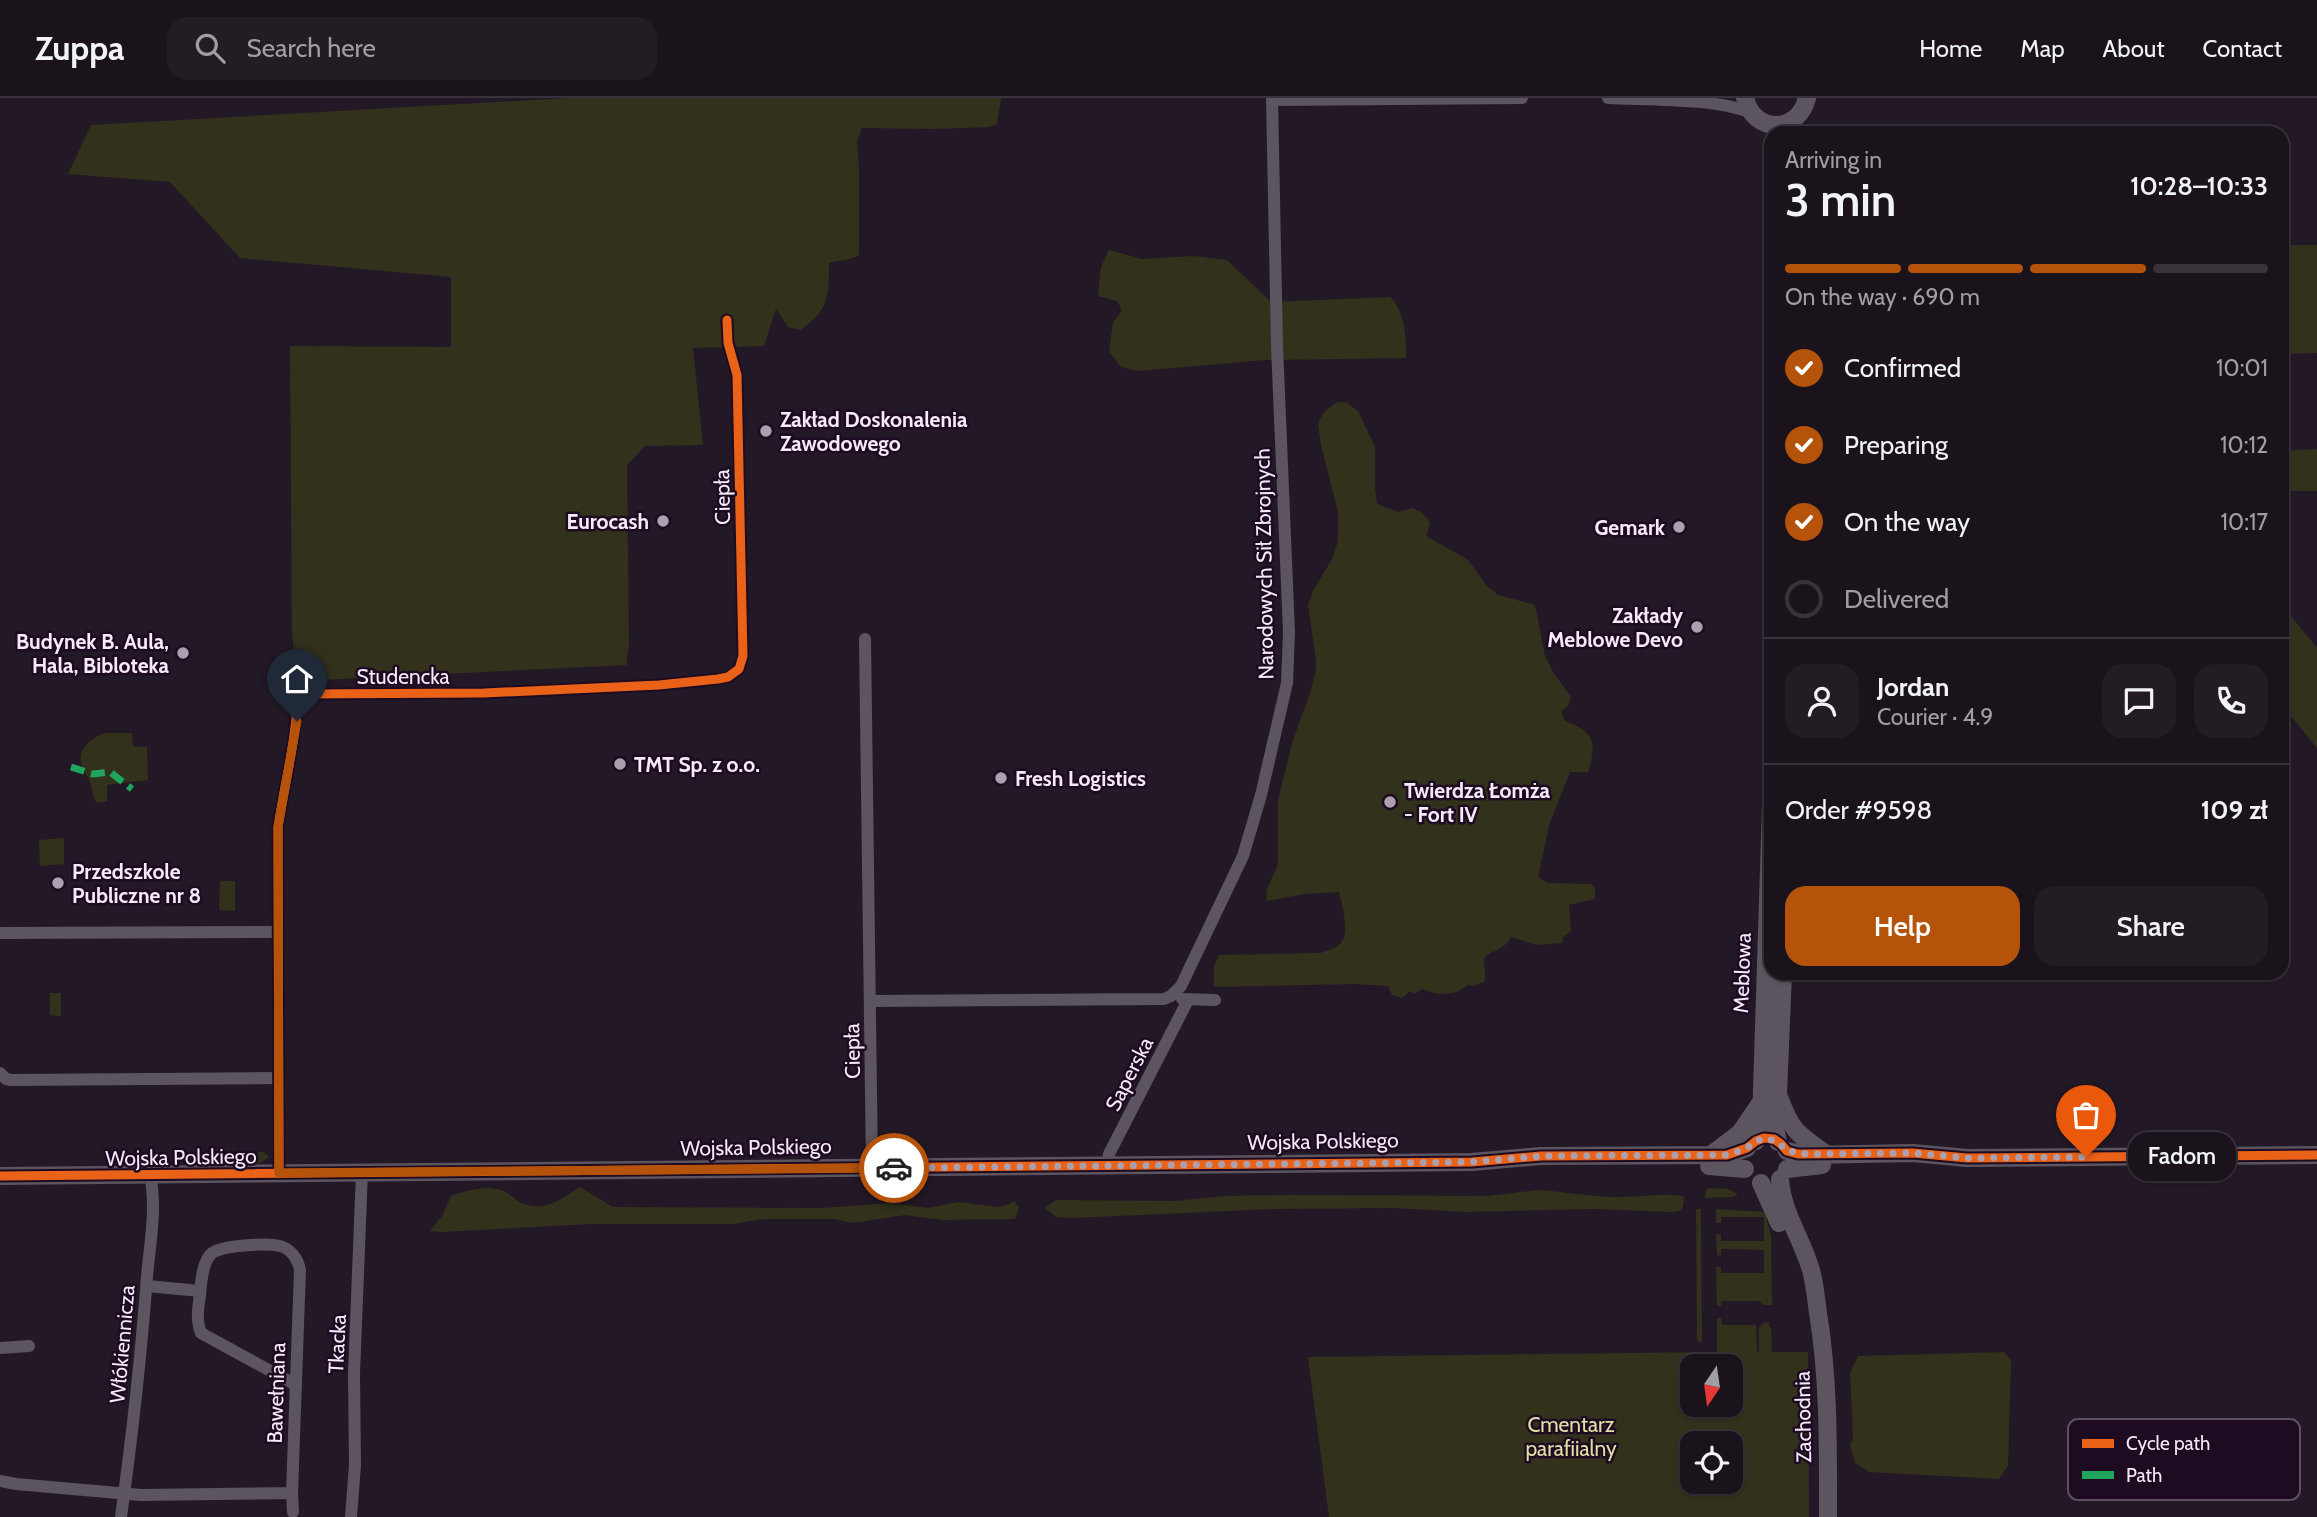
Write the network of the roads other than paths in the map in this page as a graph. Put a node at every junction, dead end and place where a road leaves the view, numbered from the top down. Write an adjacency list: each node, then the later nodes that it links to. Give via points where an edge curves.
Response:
1 (1521, 98): 3 (street)
2 (1608, 98): 5 (street, via 1716,105)
3 (1273, 99): 15 (street, Narodowych Sił Zbrojnych, via 1287,683 1243,856 1181,985)
4 (1810, 99): 7 (main road)
5 (1758, 117): 6 (main road)
6 (1784, 126)
7 (1794, 126)
8 (727, 320): 10 (street, Ciepła, via 727,343 737,375 743,656)
9 (865, 639): 18 (street, Ciepła)
10 (735, 673): 11 (street, Studencka, via 718,680 646,686 298,694 296,732 278,827)
11 (278, 932): 12 (street); 20 (street, Studencka)
12 (0, 933)
13 (1765, 980): 22 (main road, Meblowa)
14 (1783, 980): 21 (main road, Meblowa)
15 (1171, 996): 16 (street); 18 (street, via 1154,1000)
16 (1188, 1000): 17 (street); 30 (street, Saperska, via 1109,1154)
17 (1215, 1000)
18 (870, 1001): 31 (street, Ciepła)
19 (0, 1073): 20 (street, via 11,1080)
20 (279, 1078): 34 (street, Studencka)
21 (1778, 1094): 24 (main road, via 1793,1129); 28 (main road, Meblowa, via 1774,1123)
22 (1760, 1102): 23 (main road, Meblowa, via 1761,1122); 25 (main road, via 1740,1133)
23 (1751, 1145): 25 (main road, Wojska Polskiego, via 1733,1154); 28 (main road, via 1765,1138); 32 (main road, via 1744,1158)
24 (1826, 1154): 27 (main road); 28 (main road)
25 (1710, 1155): 29 (main road, Wojska Polskiego, via 1541,1156)
26 (2317, 1155): 27 (main road)
27 (1967, 1158): 28 (main road, via 1919,1165 1807,1165)
28 (1783, 1160): 37 (main road, via 1773,1182); 40 (main road, Zachodnia, via 1782,1198 1811,1271)
29 (1472, 1162): 30 (main road, Wojska Polskiego); 32 (main road, Wojska Polskiego)
30 (1108, 1166): 31 (main road, Wojska Polskiego)
31 (872, 1168): 33 (main road, Wojska Polskiego)
32 (1745, 1169): 37 (main road)
33 (362, 1172): 34 (main road, Wojska Polskiego); 49 (street, Tkacka)
34 (279, 1173): 35 (main road, Wojska Polskiego)
35 (150, 1175): 36 (main road, Wojska Polskiego); 38 (street, Włókiennicza, via 154,1193)
36 (0, 1176)
37 (1761, 1183): 40 (main road, Zachodnia)
38 (147, 1286): 39 (street); 46 (street, Włókiennicza)
39 (200, 1291): 43 (street, via 198,1323 204,1335); 43 (street, Bawełniana, via 208,1258 221,1248 278,1246 295,1256 300,1269)
40 (1819, 1316): 50 (main road, Zachodnia, via 1826,1366)
41 (29, 1346): 42 (street)
42 (0, 1348)
43 (296, 1385): 45 (street, Bawełniana)
44 (0, 1481): 46 (street)
45 (292, 1493): 46 (street); 47 (street, Bawełniana)
46 (124, 1494): 48 (street, Włókiennicza)
47 (293, 1512)
48 (121, 1517)
49 (351, 1517)
50 (1828, 1517)

